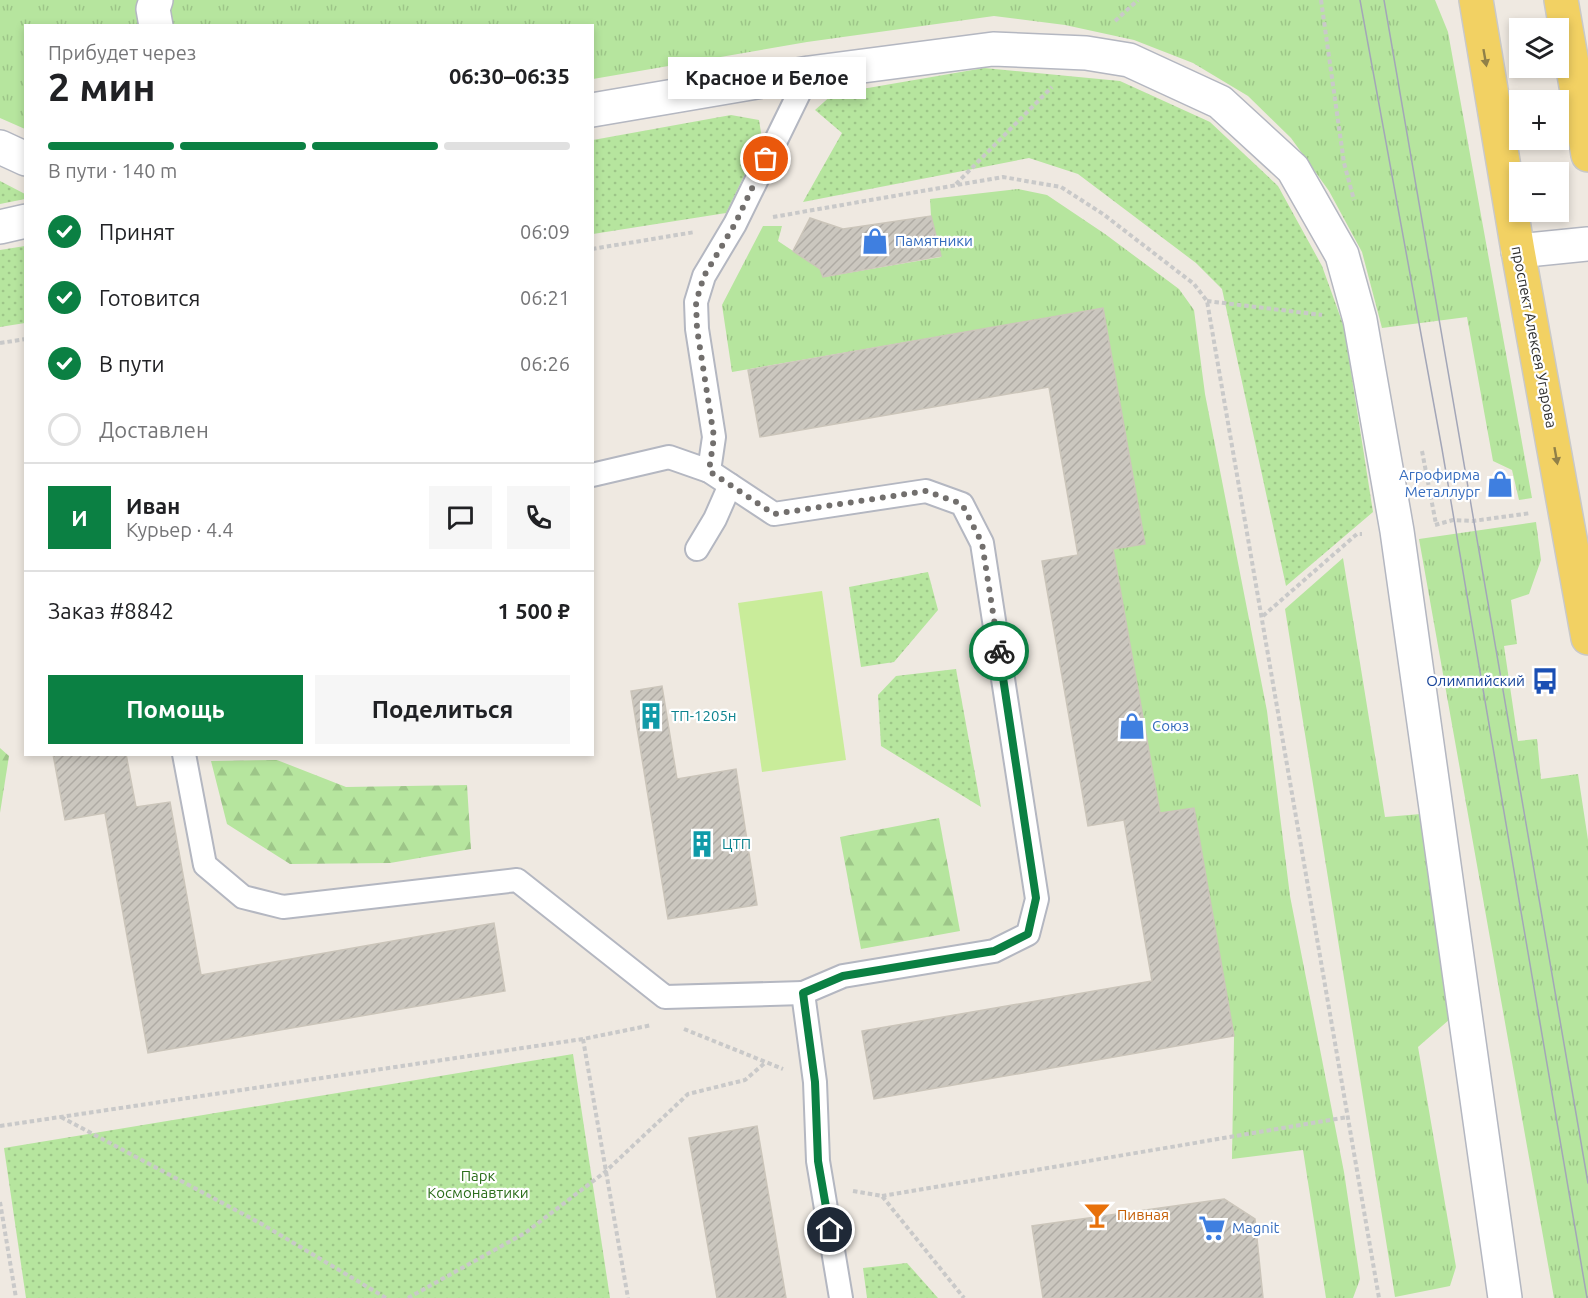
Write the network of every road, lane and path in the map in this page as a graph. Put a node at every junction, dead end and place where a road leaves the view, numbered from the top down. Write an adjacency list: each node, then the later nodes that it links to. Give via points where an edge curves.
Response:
1 (156, 0): 6 (street)
2 (1138, 0): 7 (path)
3 (1321, 0): 14 (path, via 1344,163)
4 (1476, 0): 20 (main road, проспект Алексея Угарова, one-way to 20)
5 (1561, 0): 11 (main road)
6 (156, 24)
7 (1086, 53): 8 (street, via 993,49); 13 (path); 41 (street, via 1129,60 1220,102 1293,169 1342,255 1360,320 1397,531)
8 (809, 73): 9 (street); 16 (lane)
9 (594, 110)
10 (0, 147): 12 (street)
11 (1588, 155)
12 (24, 158)
13 (956, 185): 16 (path); 34 (path, via 1003,177 1061,188 1103,214 1194,284 1207,301)
14 (1356, 208)
15 (24, 221): 17 (street)
16 (735, 224): 19 (path); 23 (lane, via 704,276 696,302 714,437)
17 (0, 226)
18 (1588, 244): 20 (street)
19 (594, 249)
20 (1518, 251): 27 (main road, проспект Алексея Угарова, one-way to 27)
21 (24, 339): 22 (path)
22 (0, 343)
23 (709, 471): 24 (lane, via 669,457); 25 (lane)
24 (594, 475)
25 (730, 485): 26 (lane); 29 (lane, via 774,514 926,491 962,504 982,543 1035,887 1028,934 994,951 843,976)
26 (697, 549)
27 (1588, 638)
28 (184, 756): 29 (lane, via 205,865 243,897 283,907 517,880 665,997)
29 (803, 993): 46 (lane, via 815,1082 818,1161)
30 (657, 1024): 31 (path)
31 (583, 1039): 33 (path); 36 (path)
32 (766, 1062): 36 (path, via 745,1080 688,1094)
33 (60, 1117): 35 (path); 43 (path, via 260,1223)
34 (1348, 1118): 37 (path); 47 (path)
35 (0, 1126)
36 (605, 1172): 44 (path, via 525,1233); 45 (path)
37 (882, 1196)
38 (0, 1202): 40 (path)
39 (0, 1238): 40 (path)
40 (7, 1243): 42 (path)
41 (1498, 1297)
42 (16, 1298)
43 (386, 1298)
44 (408, 1298)
45 (628, 1298)
46 (841, 1298)
47 (1379, 1298)

